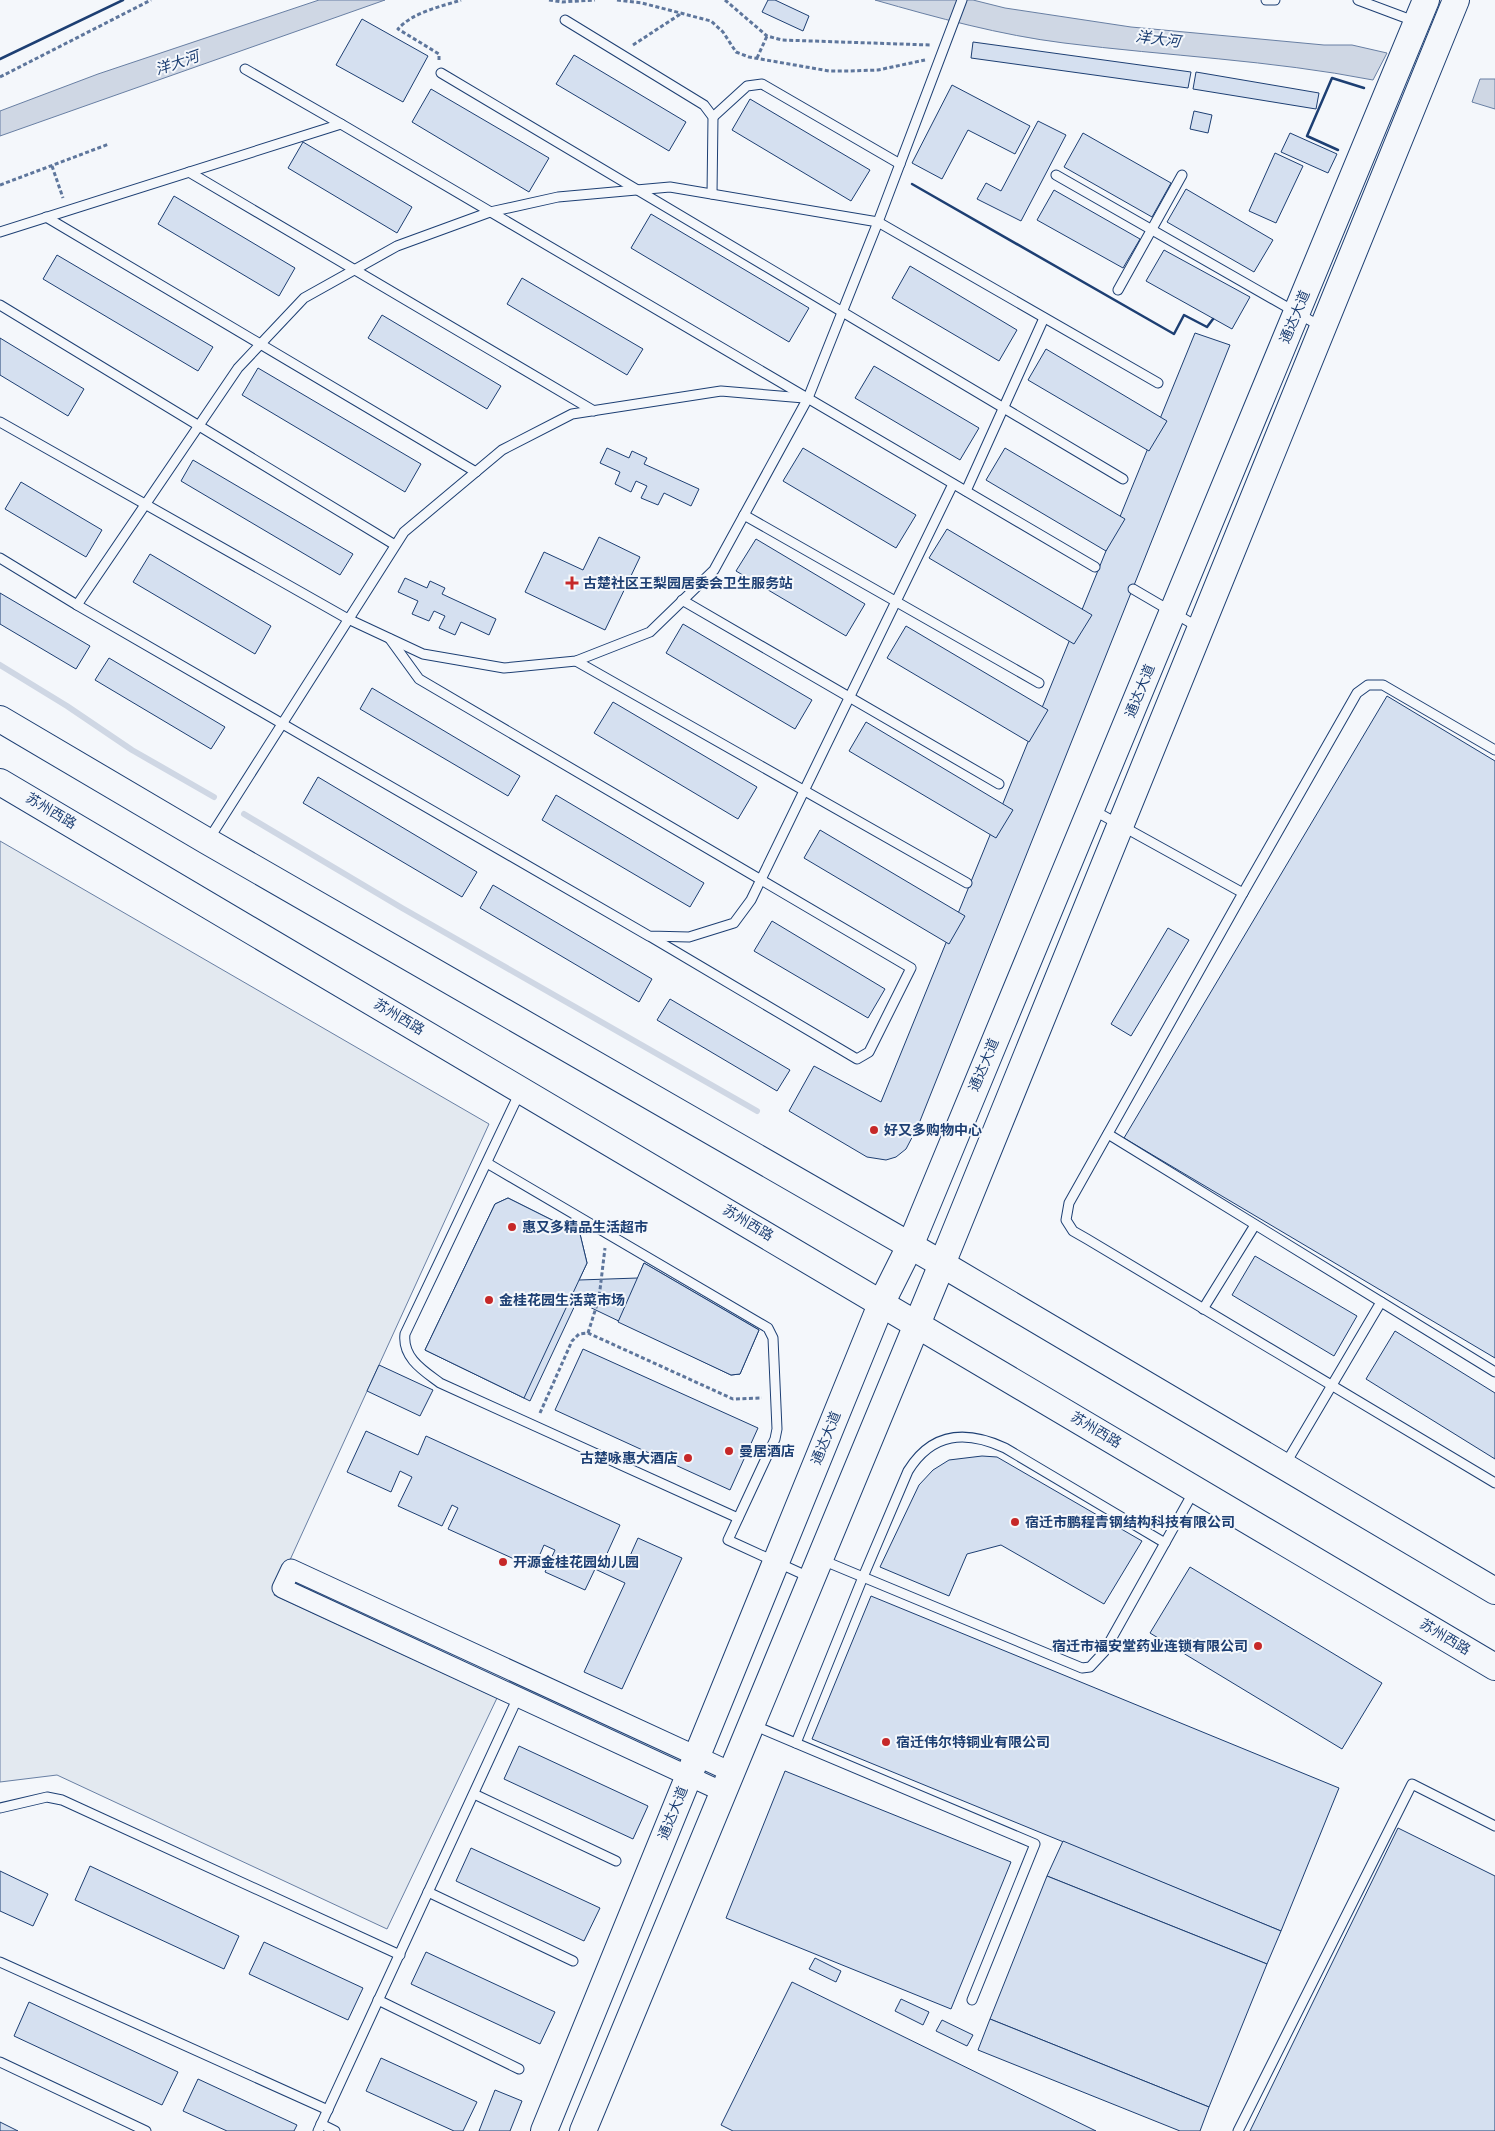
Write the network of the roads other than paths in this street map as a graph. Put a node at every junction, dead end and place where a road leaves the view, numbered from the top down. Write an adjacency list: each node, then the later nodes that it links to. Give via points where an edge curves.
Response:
1 (962, 0): 12 (lane)
2 (1266, 0): 3 (lane)
3 (1275, 0)
4 (1358, 0): 7 (lane)
5 (1456, 0): 7 (main road, 通达大道)
6 (565, 20): 10 (lane, via 704,105)
7 (1429, 21): 27 (main road, 通达大道); 29 (main road, 通达大道)
8 (245, 69): 11 (lane)
9 (441, 72): 16 (lane)
10 (713, 117): 12 (lane, via 747,86 762,84); 17 (lane)
11 (341, 124): 13 (lane); 18 (lane)
12 (900, 164): 20 (lane)
13 (189, 172): 19 (lane); 23 (lane)
14 (1056, 175): 21 (lane)
15 (1182, 175): 21 (lane)
16 (638, 190): 17 (lane, via 670,186); 18 (lane, via 558,197); 26 (lane)
17 (712, 194): 20 (lane)
18 (490, 212): 23 (lane, via 397,246); 32 (lane)
19 (46, 217): 22 (lane); 30 (lane)
20 (878, 222): 26 (lane); 28 (lane)
21 (1150, 229): 24 (lane); 27 (lane)
22 (0, 232)
23 (354, 269): 30 (lane, via 304,298); 34 (lane)
24 (1118, 290)
25 (0, 305): 36 (lane)
26 (842, 312): 32 (lane); 33 (lane)
27 (1296, 313): 29 (lane); 50 (main road, 通达大道)
28 (1044, 318): 31 (lane); 33 (lane)
29 (1323, 327): 52 (main road, 通达大道)
30 (261, 344): 36 (lane, via 238,368); 37 (lane)
31 (1158, 383)
32 (808, 398): 34 (lane, via 721,391); 39 (lane); 42 (lane)
33 (1004, 408): 38 (lane); 40 (lane)
34 (594, 411): 37 (lane, via 572,414 502,450)
35 (0, 422): 41 (lane)
36 (199, 426): 41 (lane); 43 (lane)
37 (476, 472): 43 (lane, via 404,532)
38 (1123, 479)
39 (953, 484): 40 (lane); 48 (lane)
40 (966, 491): 45 (lane)
41 (147, 505): 49 (lane); 51 (lane)
42 (744, 515): 47 (lane, via 714,570); 48 (lane)
43 (395, 546): 51 (lane)
44 (0, 558): 49 (lane)
45 (1095, 567)
46 (1134, 589): 50 (lane)
47 (682, 600): 54 (lane, via 650,632); 56 (lane)
48 (896, 602): 55 (lane); 56 (lane)
49 (77, 605): 58 (lane)
50 (1172, 612): 52 (lane); 63 (main road, 通达大道)
51 (348, 619): 53 (lane); 58 (lane)
52 (1200, 628): 64 (main road, 通达大道)
53 (390, 639): 54 (lane, via 423,654 504,668); 66 (lane, via 419,680)
54 (576, 661): 62 (lane)
55 (1039, 684)
56 (850, 697): 61 (lane); 62 (lane)
57 (0, 719): 65 (main road)
58 (281, 723): 65 (lane); 69 (lane)
59 (1495, 750): 68 (lane, via 1383,685 1368,686 1357,693)
60 (0, 782): 70 (main road, 苏州西路)
61 (999, 784)
62 (804, 791): 66 (lane); 67 (lane)
63 (1091, 809): 64 (lane); 74 (main road, 通达大道)
64 (1120, 825): 68 (lane); 75 (main road, 通达大道)
65 (207, 841): 74 (main road)
66 (761, 880): 69 (lane, via 734,924 689,937); 69 (lane, via 911,968 869,1052 857,1059)
67 (967, 883)
68 (1243, 893): 71 (lane)
69 (649, 936)
70 (521, 1089): 72 (lane); 76 (main road, 苏州西路)
71 (1108, 1134): 73 (lane); 78 (lane, via 1069,1203 1066,1220 1073,1231)
72 (486, 1163): 85 (lane, via 768,1328 773,1338 775,1439); 85 (lane, via 406,1334 404,1343 416,1364 440,1383)
73 (1255, 1225): 77 (lane); 78 (lane)
74 (910, 1246): 75 (main road); 76 (main road, 通达大道)
75 (942, 1264): 79 (main road, 通达大道); 82 (main road)
76 (882, 1302): 79 (main road, 苏州西路); 87 (main road, 通达大道)
77 (1381, 1302): 80 (lane); 81 (lane)
78 (1203, 1309): 81 (lane)
79 (916, 1323): 84 (main road, 苏州西路); 88 (main road, 通达大道)
80 (1495, 1372)
81 (1332, 1386): 82 (lane); 83 (lane)
82 (1284, 1466): 90 (main road)
83 (1495, 1483)
84 (1195, 1488): 86 (lane); 93 (main road, 苏州西路)
85 (738, 1518): 87 (lane, via 728,1540)
86 (1165, 1543): 89 (lane, via 1104,1652 1090,1667 1082,1668); 89 (lane, via 1005,1448 989,1441 960,1436 944,1439 917,1456)
87 (776, 1562): 88 (lane); 98 (main road, 通达大道)
88 (815, 1568): 89 (lane); 96 (main road, 通达大道)
89 (863, 1577): 97 (lane)
90 (1495, 1591)
91 (450, 1642): 92 (street); 92 (street, via 291,1568 282,1588); 94 (street)
92 (441, 1661): 95 (street)
93 (1495, 1667)
94 (512, 1671): 95 (street); 98 (street)
95 (511, 1694): 98 (street); 100 (lane)
96 (750, 1724): 97 (lane); 99 (main road, 通达大道)
97 (796, 1743): 109 (lane, via 1035,1844)
98 (692, 1766): 99 (street); 116 (main road, 通达大道)
99 (727, 1782): 117 (main road, 通达大道)
100 (474, 1794): 103 (lane); 104 (lane)
101 (0, 1808): 105 (lane, via 47,1797 62,1800)
102 (1495, 1826): 118 (lane, via 1412,1784)
103 (616, 1861)
104 (428, 1892): 105 (lane); 106 (lane)
105 (400, 1955): 108 (lane)
106 (573, 1961)
107 (0, 1962): 112 (lane)
108 (378, 2000): 111 (lane); 112 (lane)
109 (972, 2000)
110 (0, 2062): 114 (lane)
111 (519, 2068)
112 (328, 2110): 113 (lane)
113 (320, 2128): 115 (lane)
114 (146, 2131)
115 (335, 2131)
116 (544, 2131)
117 (583, 2131)
118 (1238, 2131)

